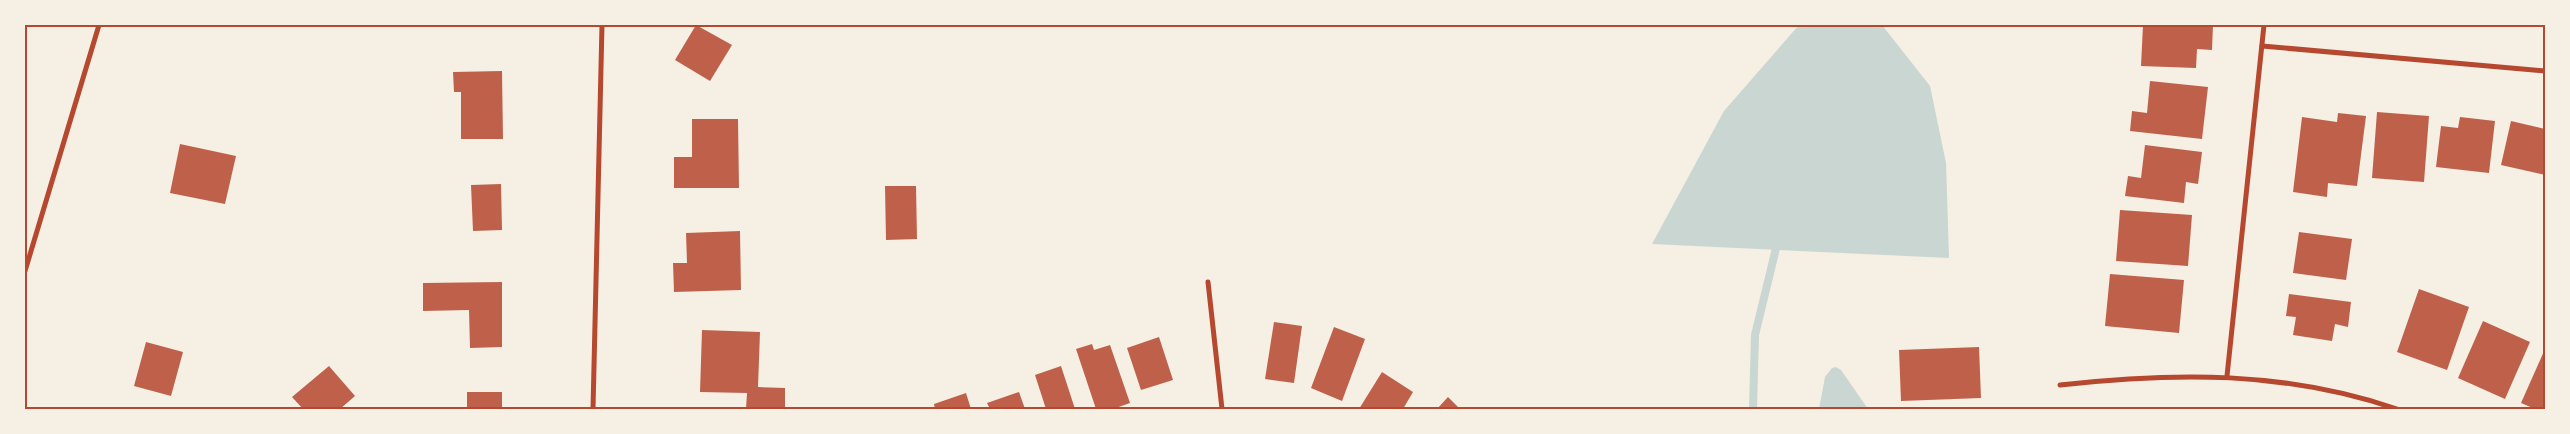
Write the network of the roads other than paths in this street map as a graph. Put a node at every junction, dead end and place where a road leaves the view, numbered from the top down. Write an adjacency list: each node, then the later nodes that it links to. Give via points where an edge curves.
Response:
1 (99, 25): 6 (street)
2 (602, 25): 10 (street)
3 (2264, 25): 4 (street)
4 (2262, 46): 5 (street); 8 (street)
5 (2545, 72)
6 (25, 271)
7 (1208, 282): 11 (street)
8 (2227, 376): 9 (street, via 2135,378); 12 (street, via 2331,390)
9 (2060, 385)
10 (594, 409)
11 (1222, 409)
12 (2397, 409)

